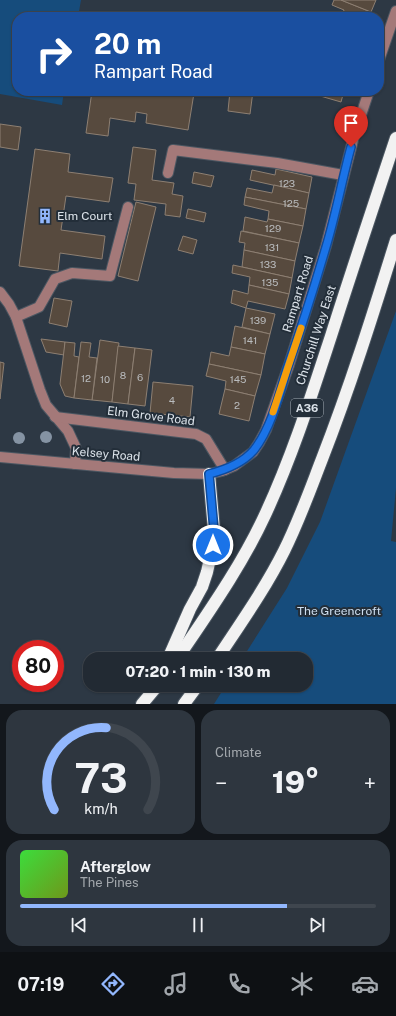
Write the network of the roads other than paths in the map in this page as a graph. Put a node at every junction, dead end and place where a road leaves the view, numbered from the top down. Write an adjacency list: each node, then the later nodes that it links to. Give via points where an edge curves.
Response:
1 (396, 10): 2 (street)
2 (384, 45)
3 (367, 96): 6 (street, Rampart Road)
4 (396, 138): 17 (highway, Churchill Way East / A36, via 290,458 252,540)
5 (168, 173): 6 (street, via 172,150 277,163)
6 (343, 176): 14 (street, Rampart Road, via 326,246 266,430 253,452)
7 (128, 207): 10 (street, via 110,276 72,273 55,280 39,307)
8 (396, 240): 18 (highway, A36, via 362,349 299,518 267,581)
9 (0, 292): 10 (street)
10 (16, 317): 11 (street, via 40,390 46,405)
11 (56, 417): 13 (street, via 68,431 76,448); 14 (street, Elm Grove Road, via 196,434 206,439)
12 (0, 457): 13 (street, Kelsey Road)
13 (75, 464): 15 (street, Kelsey Road)
14 (225, 470): 15 (street, Rampart Road)
15 (209, 474): 16 (highway, via 214,530 208,572)
16 (171, 652)
17 (182, 652)
18 (221, 652)
19 (152, 692): 21 (highway)
20 (193, 692): 22 (highway)
21 (142, 704)
22 (184, 704)

